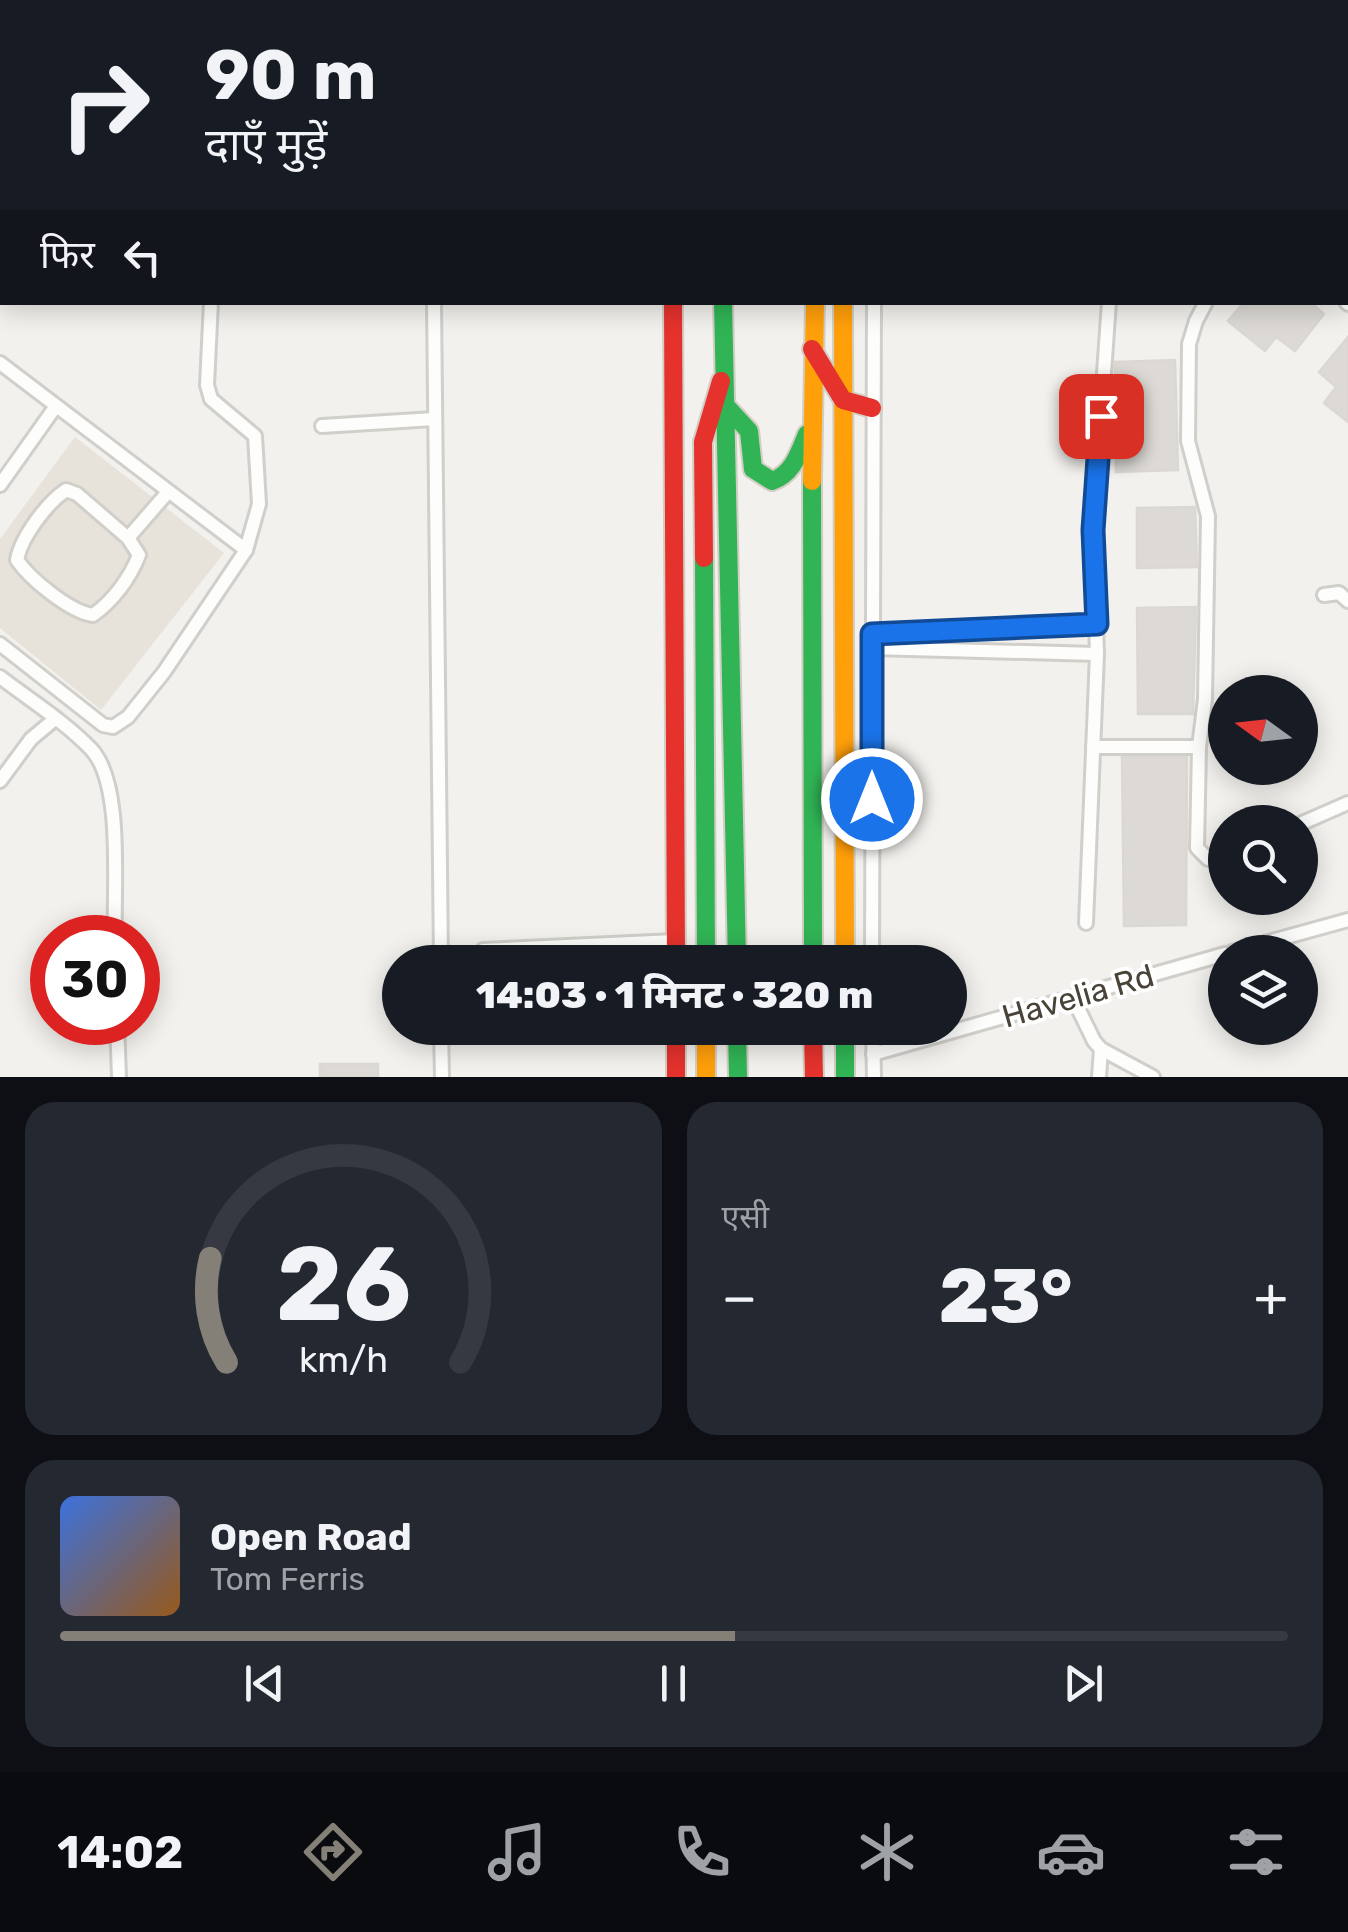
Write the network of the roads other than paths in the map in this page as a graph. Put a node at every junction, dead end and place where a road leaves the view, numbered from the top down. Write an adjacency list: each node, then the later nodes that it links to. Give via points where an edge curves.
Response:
1 (210, 305): 23 (street, via 212,399 254,436 259,504)
2 (434, 305): 17 (street)
3 (673, 305): 42 (street)
4 (723, 305): 12 (street)
5 (816, 305): 10 (street)
6 (843, 305): 13 (street)
7 (874, 305): 16 (street)
8 (1109, 305): 26 (street, via 1093,530)
9 (1204, 305): 33 (street, via 1189,344 1188,441 1208,516)
10 (812, 349): 13 (street); 18 (street)
11 (0, 363): 15 (street)
12 (724, 371): 14 (street); 46 (street, via 703,442)
13 (843, 400): 16 (street); 49 (street)
14 (725, 404): 18 (street, via 750,431 753,468 772,480 793,466); 47 (street)
15 (56, 406): 20 (street); 21 (street)
16 (872, 408): 27 (street)
17 (434, 419): 19 (street); 43 (street)
18 (812, 420): 48 (street)
19 (322, 426)
20 (0, 485)
21 (168, 492): 22 (street); 23 (street)
22 (128, 538): 22 (street, via 66,490 19,548 17,560 81,614 93,615 133,569 138,556)
23 (246, 550): 28 (street, via 164,672 113,727)
24 (1324, 596): 25 (street, via 1339,593)
25 (1348, 601)
26 (1097, 624): 27 (street); 29 (street)
27 (872, 641): 29 (street); 50 (street)
28 (0, 644)
29 (1096, 654): 32 (street)
30 (0, 677): 31 (street)
31 (55, 719): 34 (street, via 31,738); 38 (street, via 103,765 112,797)
32 (1093, 747): 33 (street); 40 (street)
33 (1200, 747): 37 (street, via 1197,848)
34 (0, 781)
35 (1348, 803): 36 (street)
36 (1318, 816)
37 (1208, 858)
38 (115, 915)
39 (1348, 920): 41 (street, Havelia Rd)
40 (1086, 923)
41 (1293, 935)
42 (676, 941): 44 (street); 45 (street)
43 (441, 945)
44 (590, 945)
45 (676, 945)
46 (706, 945)
47 (736, 945)
48 (813, 945)
49 (845, 945)
50 (872, 945)
51 (1208, 959): 52 (street, Havelia Rd)
52 (1073, 998): 61 (street); 62 (street, Havelia Rd)
53 (118, 1045): 63 (street)
54 (441, 1045): 64 (street)
55 (676, 1045): 65 (street)
56 (706, 1045): 66 (street)
57 (737, 1045): 67 (street)
58 (813, 1045): 68 (street)
59 (845, 1045): 69 (street)
60 (873, 1045): 62 (street)
61 (1101, 1049): 71 (street); 72 (street)
62 (873, 1054): 70 (street)
63 (119, 1077)
64 (442, 1077)
65 (676, 1077)
66 (706, 1077)
67 (738, 1077)
68 (814, 1077)
69 (846, 1077)
70 (874, 1077)
71 (1099, 1077)
72 (1153, 1077)

